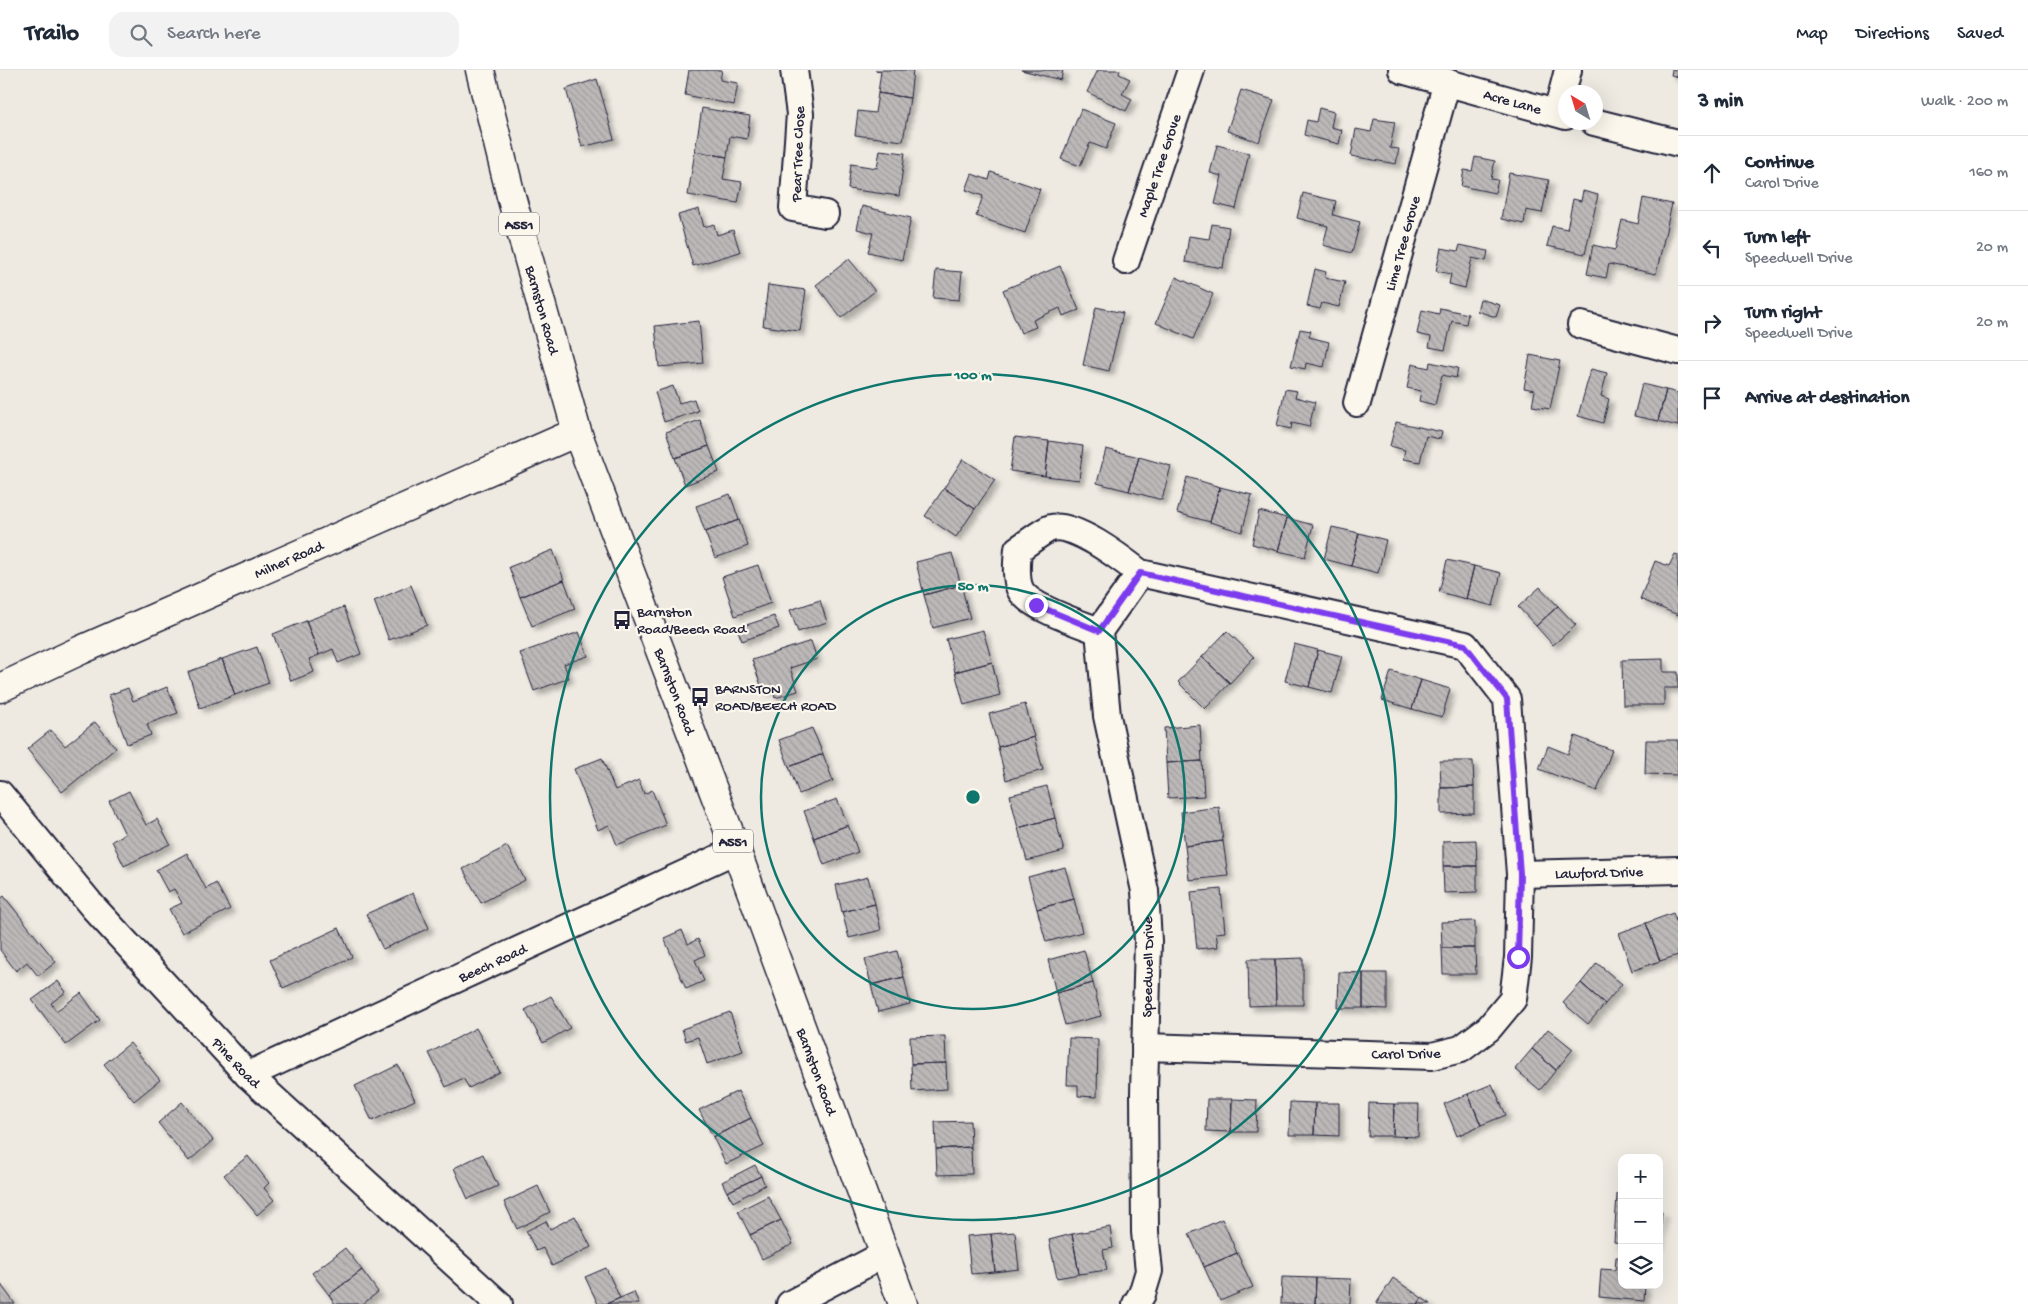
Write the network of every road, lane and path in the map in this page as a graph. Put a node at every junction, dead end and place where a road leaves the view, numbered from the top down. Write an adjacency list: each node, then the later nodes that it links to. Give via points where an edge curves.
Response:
1 (480, 70): 16 (main road, Barnston Road / A551)
2 (794, 70): 11 (street, Pear Tree Close, via 800,114 793,208)
3 (1191, 70): 12 (street, Maple Tree Grove)
4 (1402, 70): 6 (street, Acre Lane)
5 (1568, 70): 7 (street)
6 (1447, 82): 8 (street, Acre Lane); 15 (street, Lime Tree Grove)
7 (1566, 85)
8 (1558, 113)
9 (1603, 124): 10 (street)
10 (1678, 143)
11 (825, 214)
12 (1126, 261)
13 (1581, 325): 14 (street)
14 (1678, 351)
15 (1357, 403)
16 (578, 432): 19 (main road, Milner Road); 21 (main road, Barnston Road / A551)
17 (1140, 573): 18 (street); 18 (street, via 1075,531 1052,528 1018,549 1016,568 1020,591 1036,605); 23 (street, Carol Drive, via 1465,645 1507,699)
18 (1099, 631): 24 (street, Speedwell Drive, via 1107,716 1145,891 1148,941)
19 (0, 688)
20 (0, 794): 25 (street, Pine Road, via 93,907)
21 (736, 850): 25 (street, Beech Road); 26 (main road, Barnston Road / A551)
22 (1678, 870): 23 (street, Lawford Drive)
23 (1520, 874): 24 (street, Carol Drive, via 1518,957 1513,999 1489,1028 1461,1049 1432,1056)
24 (1145, 1047): 30 (street, Speedwell Drive, via 1145,1232 1149,1271)
25 (248, 1075): 27 (street, Pine Road)
26 (885, 1254): 28 (street); 29 (main road, Barnston Road / A551)
27 (499, 1304)
28 (790, 1304)
29 (904, 1304)
30 (1136, 1304)

